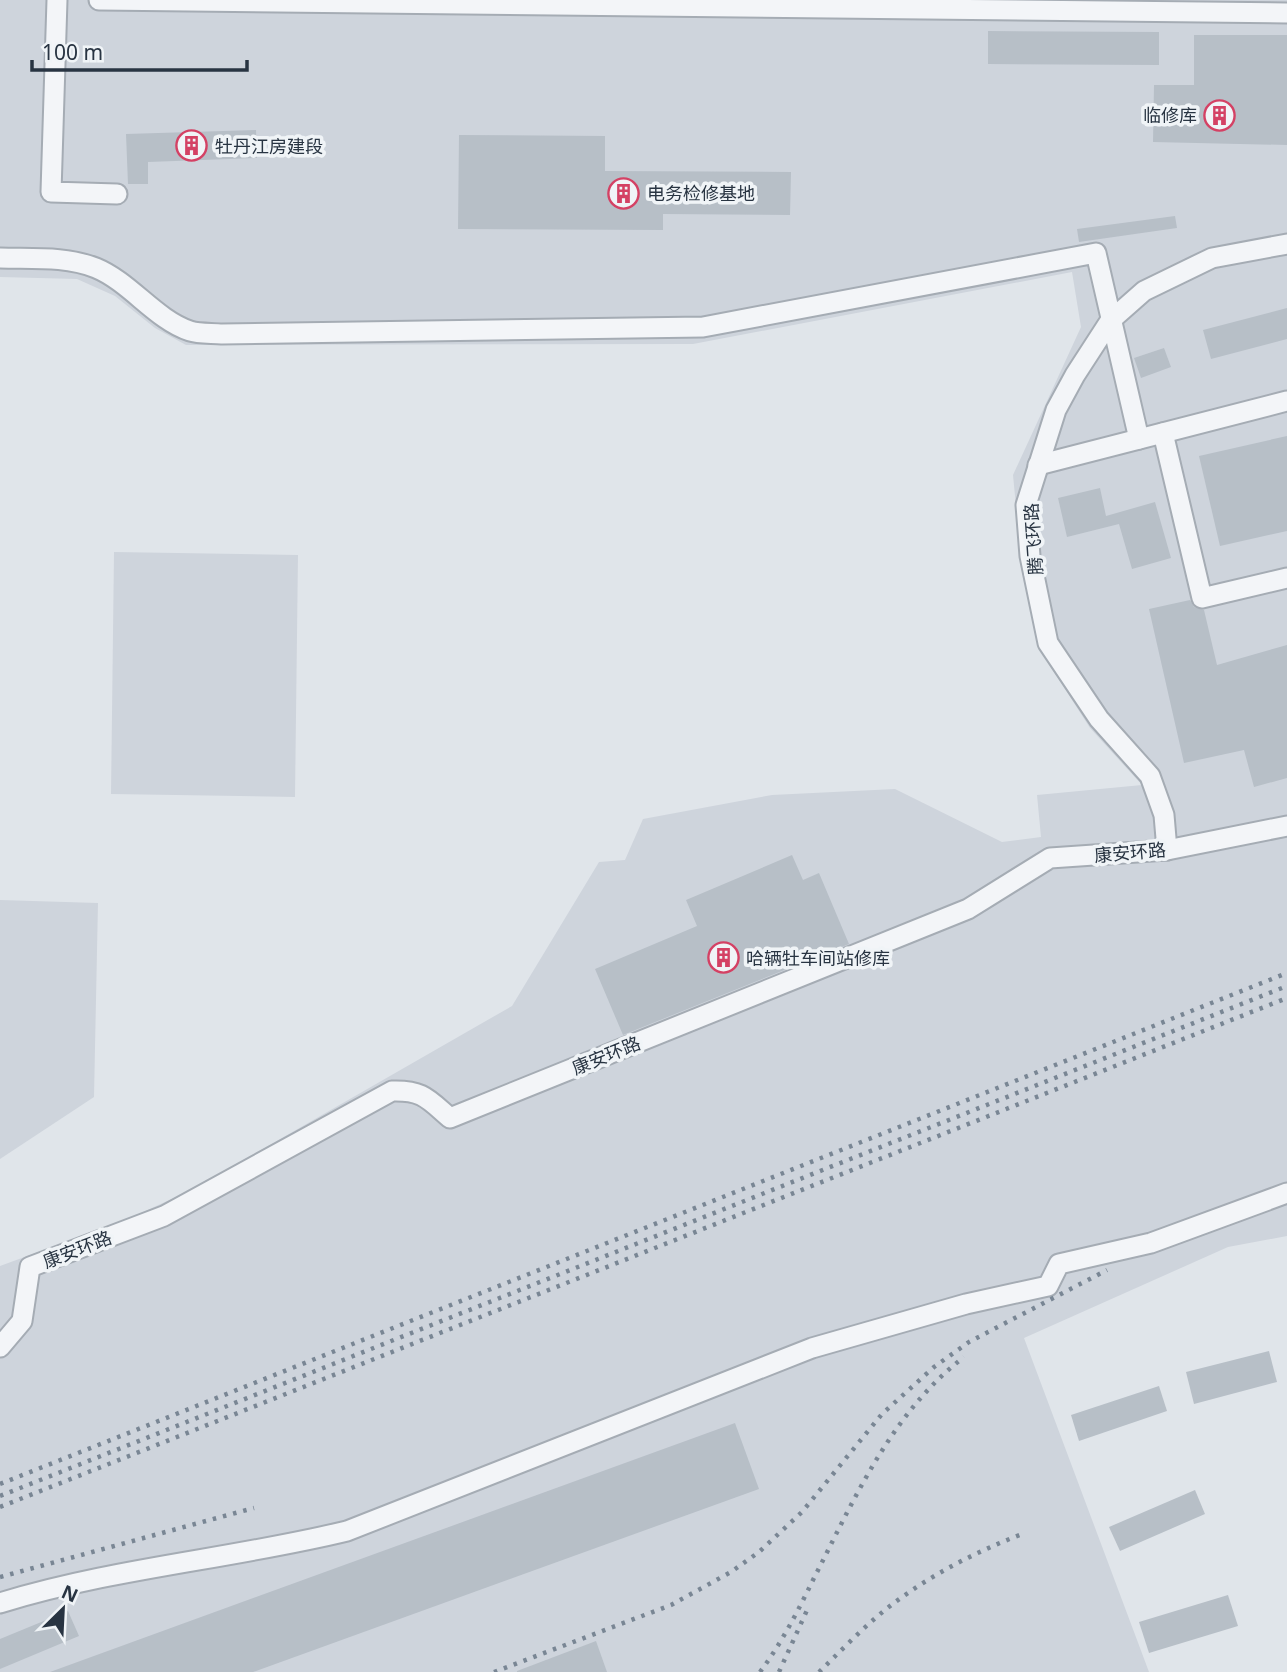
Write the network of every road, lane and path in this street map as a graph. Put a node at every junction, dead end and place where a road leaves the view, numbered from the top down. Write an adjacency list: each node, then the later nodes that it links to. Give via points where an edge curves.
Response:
1 (57, 0): 4 (lane, via 51,192)
2 (99, 0): 3 (lane)
3 (1287, 13)
4 (117, 194)
5 (1287, 244): 7 (lane, 腾飞环路, via 1212,258 1144,291)
6 (0, 258): 7 (lane, via 70,260 97,268 189,330 222,334 703,327 1096,253)
7 (1110, 321): 10 (lane); 11 (lane, 腾飞环路, via 1056,410)
8 (1287, 401): 9 (lane)
9 (1163, 433): 10 (lane); 12 (lane, via 1202,598)
10 (1139, 439): 11 (lane)
11 (1038, 465): 14 (lane, 腾飞环路, via 1026,505 1030,556 1048,643 1098,719 1150,776 1164,815)
12 (1287, 578)
13 (1287, 826): 14 (lane, 康安环路)
14 (1167, 850): 16 (lane, 康安环路, via 1050,858 968,909 450,1118 422,1094 392,1091 163,1216 30,1267 22,1321)
15 (1287, 1193): 17 (lane, via 1151,1243 1059,1264 1048,1286 966,1304 813,1348 347,1531 38,1591)
16 (0, 1347)
17 (0, 1603)

